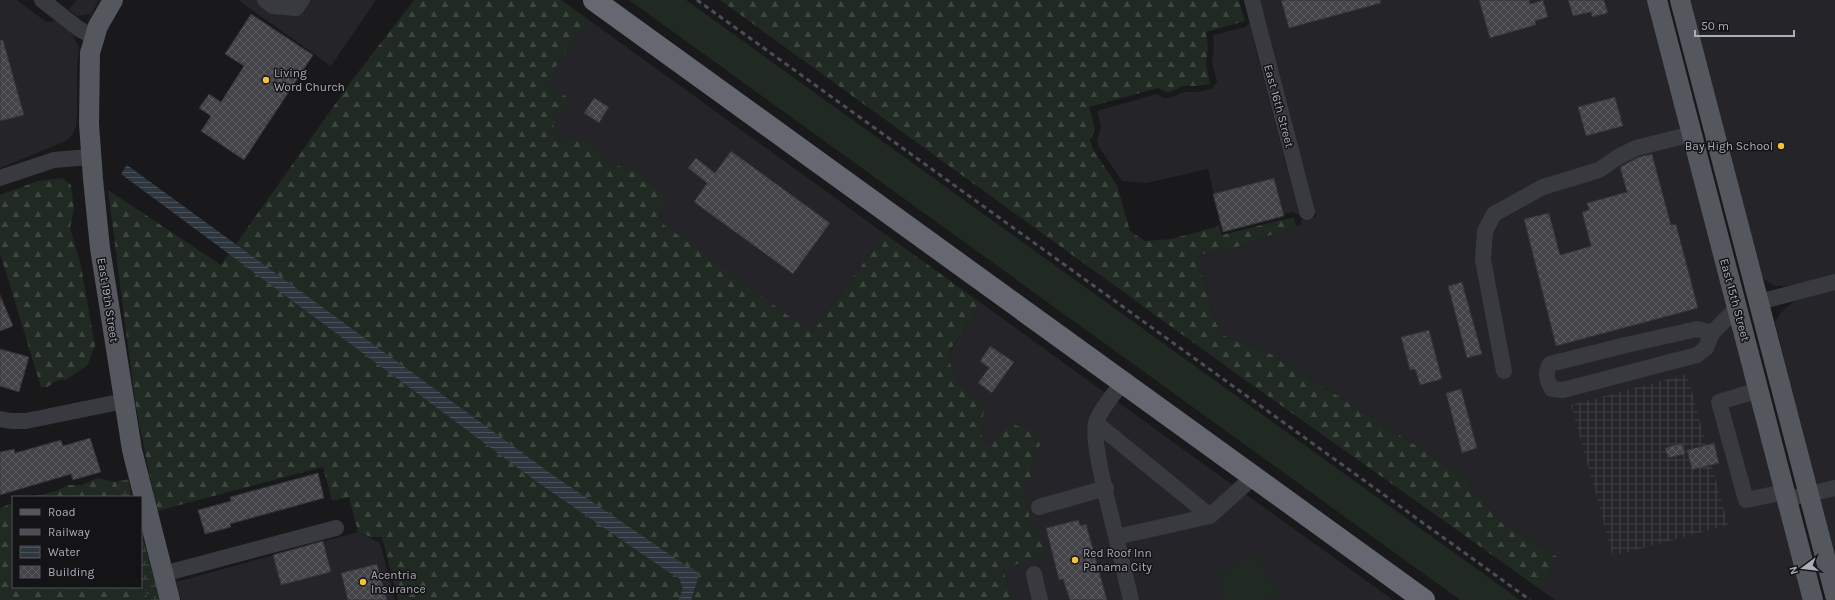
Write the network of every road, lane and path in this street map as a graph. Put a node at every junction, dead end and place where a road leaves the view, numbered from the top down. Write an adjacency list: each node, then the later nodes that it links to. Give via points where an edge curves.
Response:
1 (113, 0): 9 (main road, East 19th Street, via 103,15)
2 (265, 0): 3 (street, via 273,6 296,8)
3 (302, 0)
4 (594, 0): 20 (highway)
5 (1252, 0): 14 (street, East 16th Street)
6 (1657, 0): 11 (main road, East 15th Street)
7 (1680, 0): 10 (main road, East 15th Street)
8 (50, 2): 9 (street, via 79,28)
9 (94, 37): 12 (main road, East 19th Street, via 90,53 89,80)
10 (1711, 117): 11 (main road); 16 (main road, East 15th Street)
11 (1691, 128): 17 (main road, East 15th Street); 19 (street, via 1636,148 1599,170 1544,187 1494,214 1484,231 1483,260)
12 (90, 157): 13 (street, via 54,160); 22 (main road, East 19th Street, via 100,248)
13 (0, 178)
14 (1306, 212)
15 (1835, 282): 16 (street)
16 (1759, 302): 17 (main road); 28 (main road, East 15th Street)
17 (1737, 308): 18 (street); 21 (main road, East 15th Street)
18 (1712, 333): 18 (street, via 1697,329 1550,364 1546,371 1547,382 1552,389 1563,390 1697,355 1706,348)
19 (1504, 371)
20 (1123, 382): 24 (street, via 1108,401); 25 (highway)
21 (1759, 390): 29 (main road, East 15th Street); 29 (street, via 1719,402 1746,500)
22 (124, 401): 23 (street, via 26,421); 34 (main road, East 19th Street, via 139,481)
23 (0, 419)
24 (1096, 423): 26 (street, via 1097,447); 31 (street)
25 (1253, 476): 31 (street); 41 (highway)
26 (1106, 488): 30 (street); 33 (street)
27 (1835, 488): 28 (street)
28 (1809, 494): 29 (street); 36 (main road, East 15th Street)
29 (1786, 496): 37 (main road, East 15th Street)
30 (1039, 507)
31 (1210, 516): 33 (street)
32 (336, 528): 34 (street)
33 (1116, 537): 40 (street)
34 (163, 574): 38 (main road, East 19th Street)
35 (1034, 574): 39 (street)
36 (1834, 591): 37 (main road)
37 (1812, 598)
38 (170, 600)
39 (1040, 600)
40 (1131, 600)
41 (1424, 600)

